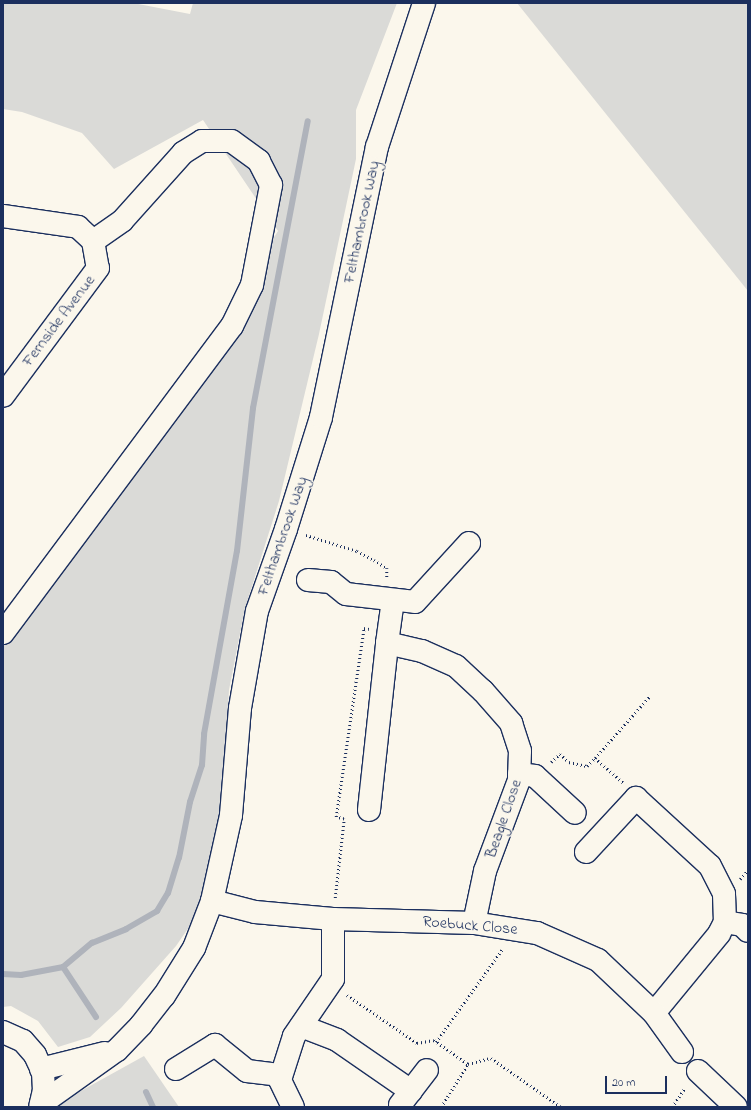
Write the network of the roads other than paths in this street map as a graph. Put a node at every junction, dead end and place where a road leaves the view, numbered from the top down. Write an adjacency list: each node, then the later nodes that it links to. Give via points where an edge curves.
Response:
1 (424, 3): 14 (street, Felthambrook Way, via 377,147 321,417 257,611 240,708 231,815)
2 (3, 216): 3 (street, via 78,227)
3 (93, 241): 4 (street, Fernside Avenue, via 98,268); 8 (street, via 122,221 183,153 202,141 231,141 259,161 271,184 252,285 232,326)
4 (3, 396)
5 (469, 543): 7 (street, via 415,602)
6 (308, 580): 7 (street, via 330,582 346,594)
7 (389, 599): 9 (street)
8 (3, 633)
9 (388, 637): 10 (street, Beagle Close, via 456,666 483,691 510,723); 11 (street)
10 (528, 775): 12 (street); 17 (street, Beagle Close, via 485,871)
11 (369, 810)
12 (575, 813)
13 (586, 852): 16 (street, via 636,798 710,866 724,894)
14 (212, 901): 15 (street, Roebuck Close, via 255,912); 22 (street, Felthambrook Way, via 194,948 164,996)
15 (333, 919): 17 (street, Roebuck Close); 20 (street, via 333,979)
16 (725, 922): 18 (street, via 742,925); 19 (street, via 719,934)
17 (474, 923): 19 (street, Roebuck Close, via 537,933 598,960)
18 (748, 931)
19 (654, 1013): 23 (street, Roebuck Close)
20 (301, 1026): 26 (street, via 337,1040 406,1098); 28 (street, via 294,1036)
21 (3, 1032): 24 (street, via 23,1042 35,1055)
22 (117, 1050): 24 (street); 29 (street, Felthambrook Way)
23 (682, 1052)
24 (41, 1069): 29 (street, via 44,1090)
25 (176, 1069): 28 (street, via 215,1045 247,1071)
26 (427, 1070)
27 (698, 1071): 31 (street)
28 (281, 1075): 30 (street, via 280,1080)
29 (41, 1105)
30 (293, 1107)
31 (736, 1107)

